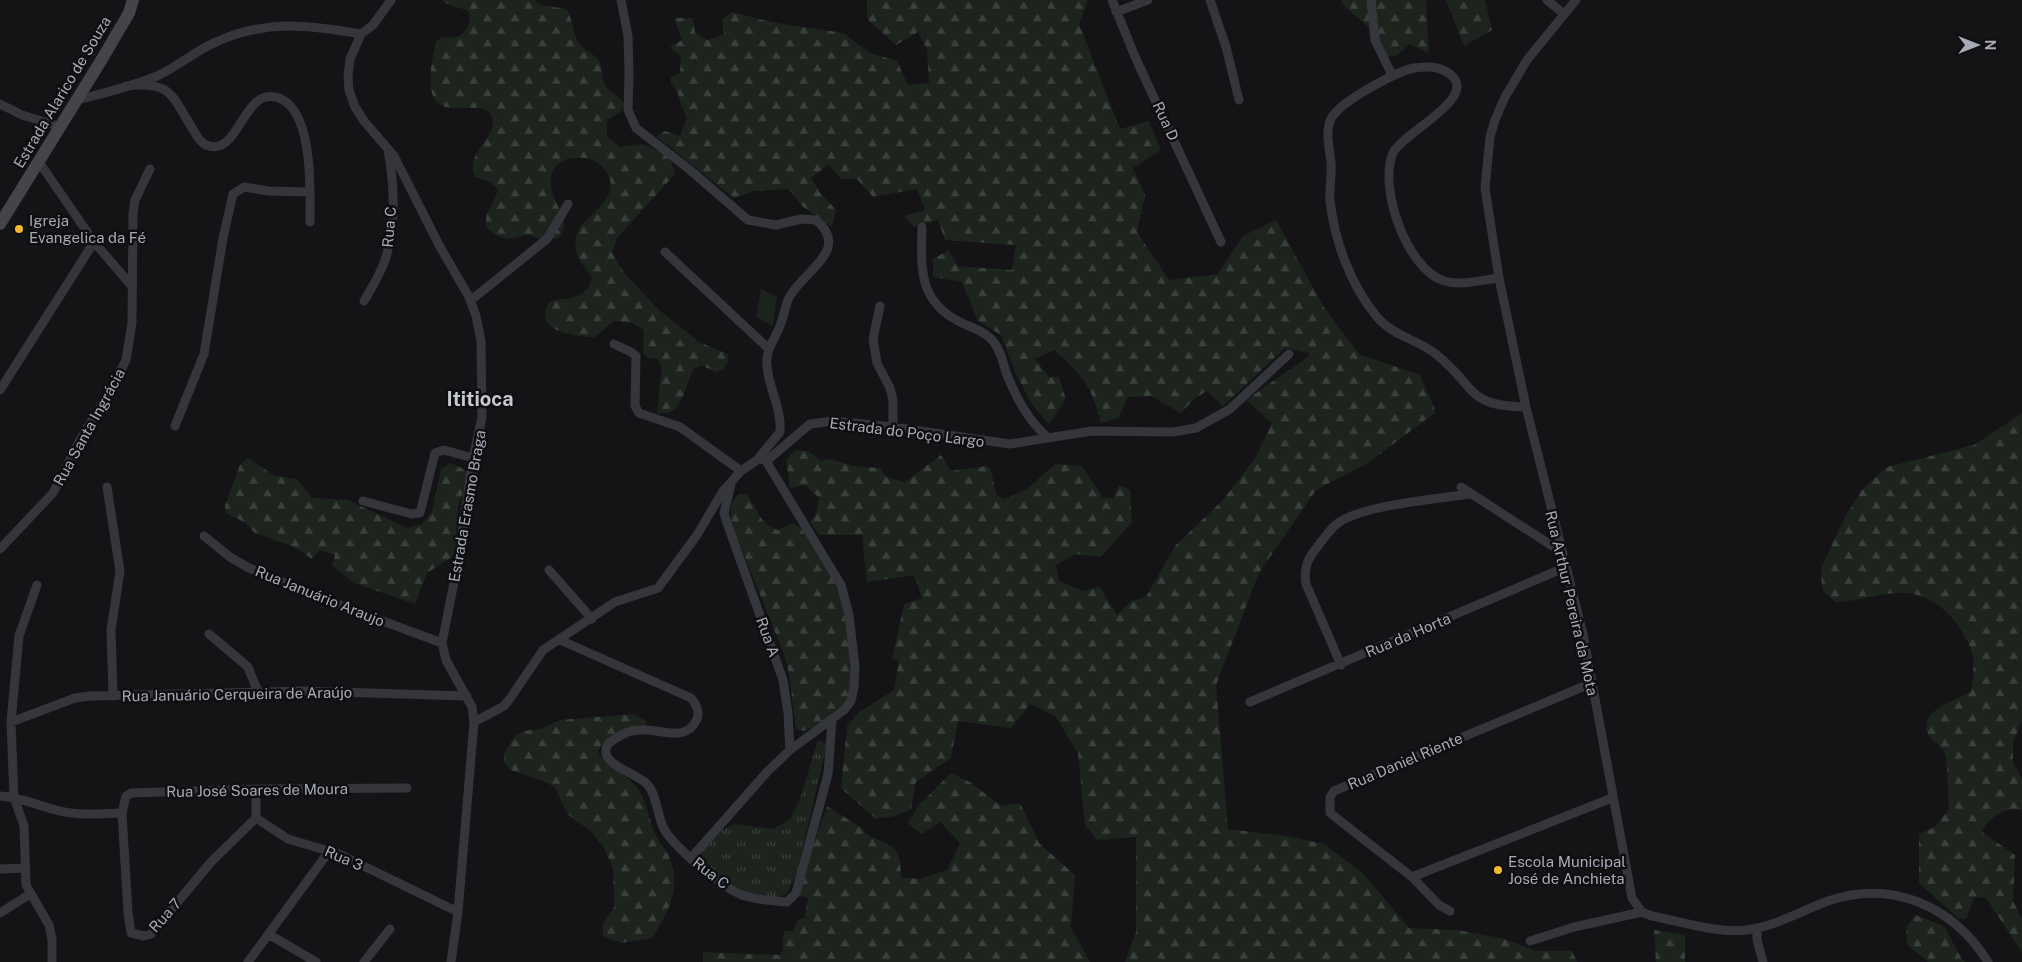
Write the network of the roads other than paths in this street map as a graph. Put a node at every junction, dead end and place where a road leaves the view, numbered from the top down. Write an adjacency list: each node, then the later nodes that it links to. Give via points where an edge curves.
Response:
1 (132, 0): 15 (main road, Estrada Alarico de Souza, via 129,13)
2 (391, 0): 12 (street, Estrada Erasmo Braga, via 373,25)
3 (621, 0): 36 (street, via 628,36 628,110 636,128 748,220 776,225 801,219 816,220 828,236 826,255 792,292)
4 (1112, 0): 10 (street, Rua D)
5 (1148, 0): 10 (street)
6 (1210, 0): 16 (street)
7 (1371, 0): 13 (street, via 1375,40)
8 (1547, 0): 11 (street)
9 (1576, 0): 11 (street, Rua Arthur Pereira da Mota)
10 (1116, 12): 28 (street, Rua D)
11 (1564, 14): 30 (street, Rua Arthur Pereira da Mota, via 1523,66 1494,120 1485,188)
12 (361, 34): 14 (street, via 312,26 260,27 215,42 157,76); 19 (street, Estrada Erasmo Braga, via 350,59 349,90 364,121)
13 (1392, 75): 30 (street, via 1412,68 1439,67 1451,75 1456,88 1453,100 1399,142 1391,159 1392,206 1410,249 1432,275 1442,281 1455,284); 39 (street, via 1351,99 1331,118 1328,138 1330,199 1345,263 1377,317 1392,330 1435,353 1466,388 1484,402 1503,407)
14 (126, 86): 15 (street); 22 (street, via 158,85 170,94 202,142 212,146 230,139 260,99 284,101 301,127 307,149)
15 (77, 100): 18 (main road, Estrada Alarico de Souza)
16 (1239, 100)
17 (0, 104): 18 (street, via 22,115)
18 (61, 127): 20 (main road, Estrada Alarico de Souza)
19 (388, 149): 32 (street, Rua C, via 392,194 390,243); 33 (street, Estrada Erasmo Braga)
20 (39, 162): 25 (main road, Estrada Alarico de Souza); 27 (street)
21 (150, 169): 31 (street, Rua Santa Ingrácia, via 134,207)
22 (310, 192): 24 (street); 40 (street, via 244,187 233,194 204,354)
23 (568, 204): 33 (street, via 547,239)
24 (310, 222)
25 (0, 224)
26 (922, 227): 42 (street, via 924,285 946,314 994,341 1026,414)
27 (94, 242): 31 (street); 38 (street)
28 (1222, 242)
29 (665, 252): 36 (street)
30 (1498, 278): 39 (street, Rua Arthur Pereira da Mota)
31 (131, 285): 52 (street, Rua Santa Ingrácia, via 132,323 126,360 114,386 81,438 53,493)
32 (364, 301)
33 (470, 301): 43 (street, Estrada Erasmo Braga, via 480,341 483,384 482,418)
34 (880, 306): 41 (street, via 873,340 891,394)
35 (614, 344): 45 (street, via 636,356 635,406 639,413 680,427)
36 (769, 350): 44 (street, via 766,366 779,414 780,432)
37 (1289, 354): 42 (street, Estrada do Poço Largo, via 1230,409 1196,428 1162,434 1092,431)
38 (0, 390)
39 (1526, 407): 53 (street, Rua Arthur Pereira da Mota)
40 (175, 426)
41 (893, 427): 42 (street, Estrada do Poço Largo, via 1010,444); 44 (street, Estrada do Poço Largo, via 834,421 810,424)
42 (1046, 436)
43 (473, 458): 50 (street, via 444,450 435,453 420,513); 60 (street, Estrada Erasmo Braga)
44 (762, 460): 45 (street, Estrada do Poço Largo); 67 (street, via 820,549 846,598 855,667 854,686 851,700)
45 (741, 470): 46 (street, Estrada do Poço Largo)
46 (732, 480): 57 (street, Estrada do Poço Largo, via 658,588 615,602); 70 (street, Rua A, via 724,513 782,680)
47 (107, 487): 64 (street, via 120,565 111,630)
48 (1460, 487): 49 (street)
49 (1469, 494): 53 (street); 61 (street, via 1366,511 1349,517 1336,524 1316,549 1306,564 1306,584)
50 (363, 502)
51 (204, 536): 60 (street, Rua Januário Araujo, via 249,568)
52 (0, 549)
53 (1560, 551): 54 (street, Rua Arthur Pereira da Mota)
54 (1566, 567): 61 (street, Rua da Horta); 62 (street, Rua Arthur Pereira da Mota)
55 (549, 570): 57 (street)
56 (37, 585): 68 (street, via 18,636)
57 (592, 619): 59 (street, Estrada do Poço Largo)
58 (209, 634): 63 (street, via 248,667)
59 (560, 640): 69 (street, Estrada do Poço Largo, via 539,654 504,706); 79 (street, Rua C, via 691,698 697,705 698,715 693,727 686,732 670,734 638,730 624,734 606,747 609,761 639,776 649,787 667,834)
60 (442, 643): 65 (street, Estrada Erasmo Braga, via 446,660)
61 (1341, 664): 66 (street, Rua da Horta)
62 (1592, 683): 75 (street, Rua Arthur Pereira da Mota); 82 (street, Rua Daniel Riente, via 1334,791 1330,797 1330,813)
63 (258, 692): 64 (street, Rua Januário Cerqueira de Araújo); 65 (street, Rua Januário Cerqueira de Araújo)
64 (113, 696): 68 (street, Rua Januário Cerqueira de Araújo, via 75,698)
65 (467, 696): 69 (street, Estrada Erasmo Braga)
66 (1250, 702)
67 (832, 721): 70 (street); 79 (street, Rua C, via 828,774 792,899 787,902 743,895 720,883)
68 (11, 722): 74 (street)
69 (474, 722): 85 (street, Estrada Erasmo Braga)
70 (790, 750): 79 (street)
71 (407, 788): 72 (street, Rua José Soares de Moura)
72 (256, 789): 76 (street, Rua José Soares de Moura, via 137,792 126,796); 77 (street)
73 (0, 796): 74 (street)
74 (14, 797): 76 (street, via 78,814); 80 (street, via 24,826)
75 (1612, 798): 82 (street); 86 (street, Rua Arthur Pereira da Mota, via 1632,898)
76 (122, 813): 77 (street, Rua 7, via 130,923 132,933 144,936 151,934 211,862)
77 (256, 818): 78 (street, Rua 3, via 288,839)
78 (330, 850): 85 (street, Rua 3); 90 (street)
79 (691, 858)
80 (25, 868): 81 (street); 83 (street)
81 (0, 869)
82 (1412, 877): 84 (street, Rua Daniel Riente, via 1439,905)
83 (30, 894): 87 (street); 92 (street, via 49,925)
84 (1450, 911)
85 (458, 912): 96 (street, Estrada Erasmo Braga)
86 (1642, 912): 88 (street, via 1727,930); 91 (street, via 1574,927)
87 (0, 913)
88 (1757, 928): 97 (street); 98 (street, via 1850,895 1870,892 1897,894 1916,899 1956,925 1978,945)
89 (390, 929): 95 (street)
90 (270, 935): 93 (street); 94 (street)
91 (1530, 941)
92 (52, 962)
93 (248, 962)
94 (316, 962)
95 (364, 962)
96 (451, 962)
97 (1763, 962)
98 (1988, 962)

